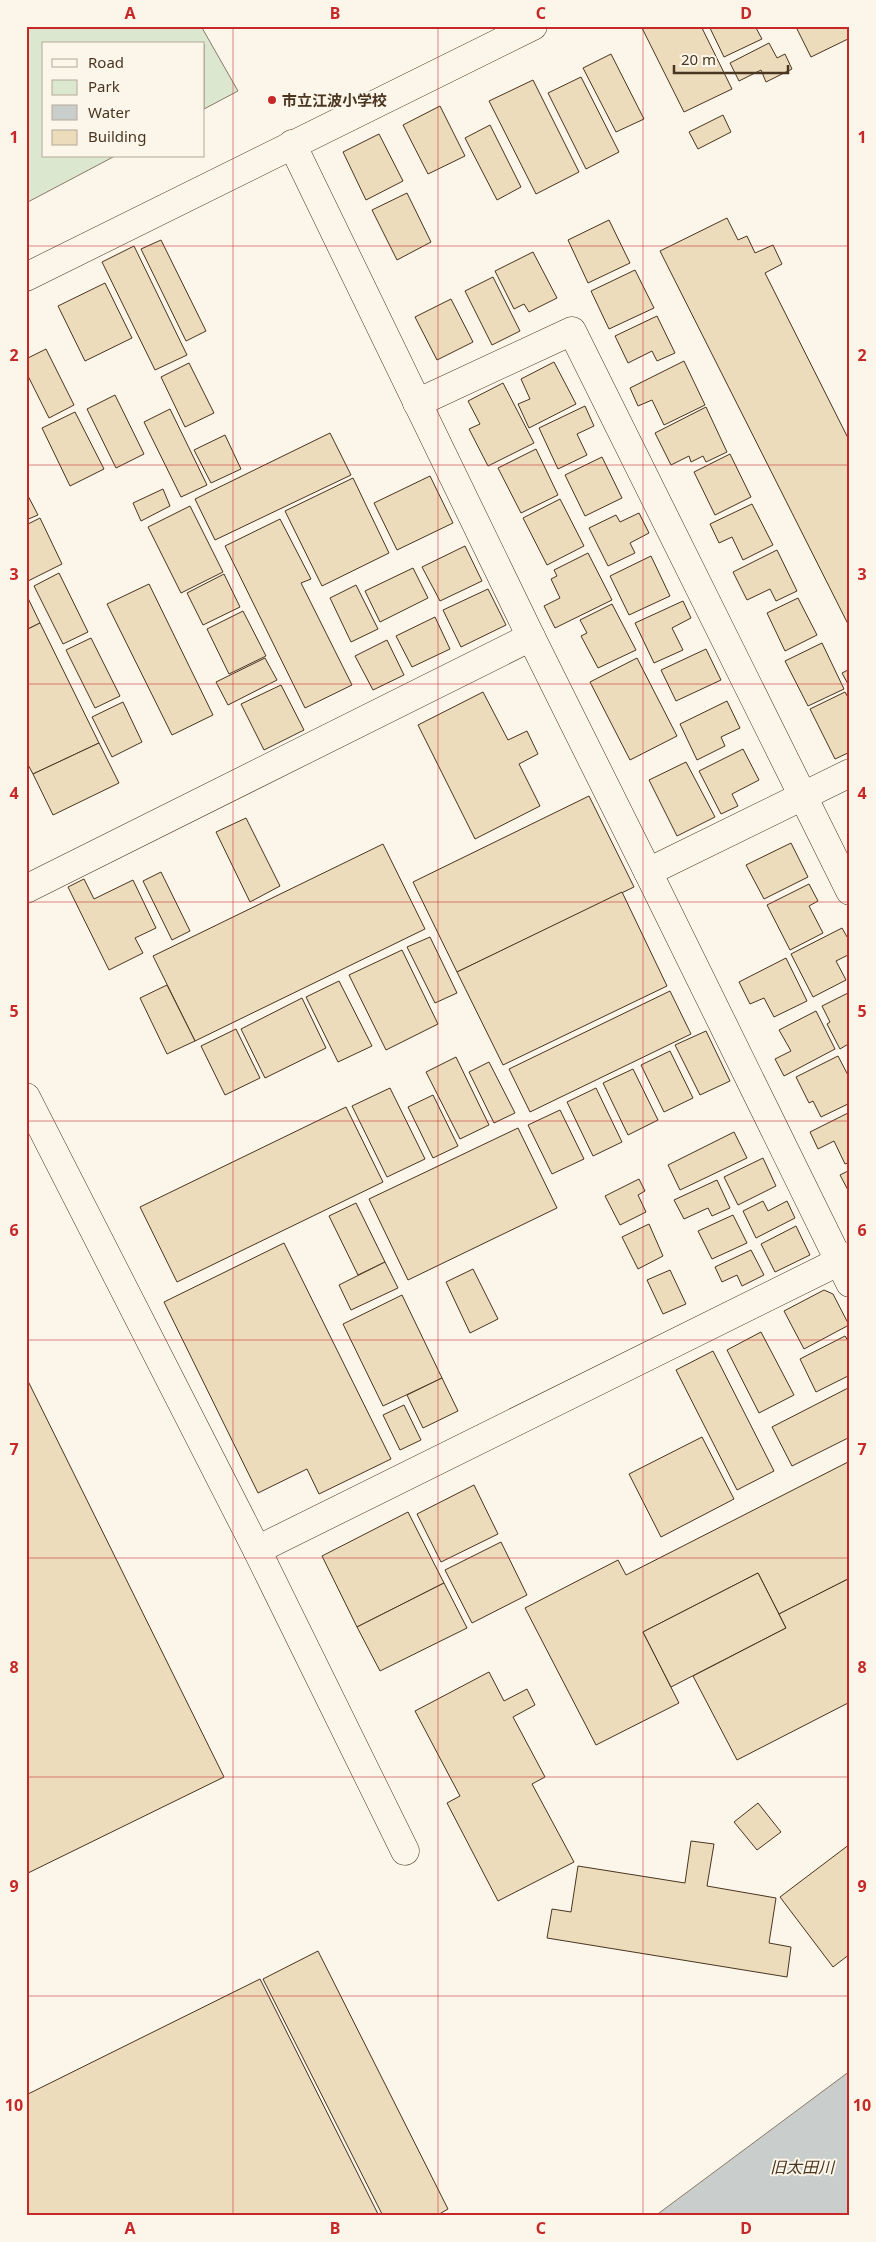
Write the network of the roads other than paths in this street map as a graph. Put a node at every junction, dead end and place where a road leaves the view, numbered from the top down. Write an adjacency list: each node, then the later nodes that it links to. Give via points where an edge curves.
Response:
1 (533, 26): 2 (street)
2 (292, 144): 3 (street); 4 (street)
3 (26, 277)
4 (417, 403): 5 (street); 7 (street, via 572,331)
5 (531, 638): 8 (street); 9 (street)
6 (850, 773): 7 (street)
7 (802, 796): 8 (street); 10 (street)
8 (648, 872): 12 (street)
9 (26, 889)
10 (850, 891)
11 (26, 1097): 13 (street)
12 (846, 1267): 13 (street)
13 (257, 1550): 14 (street)
14 (405, 1850)

